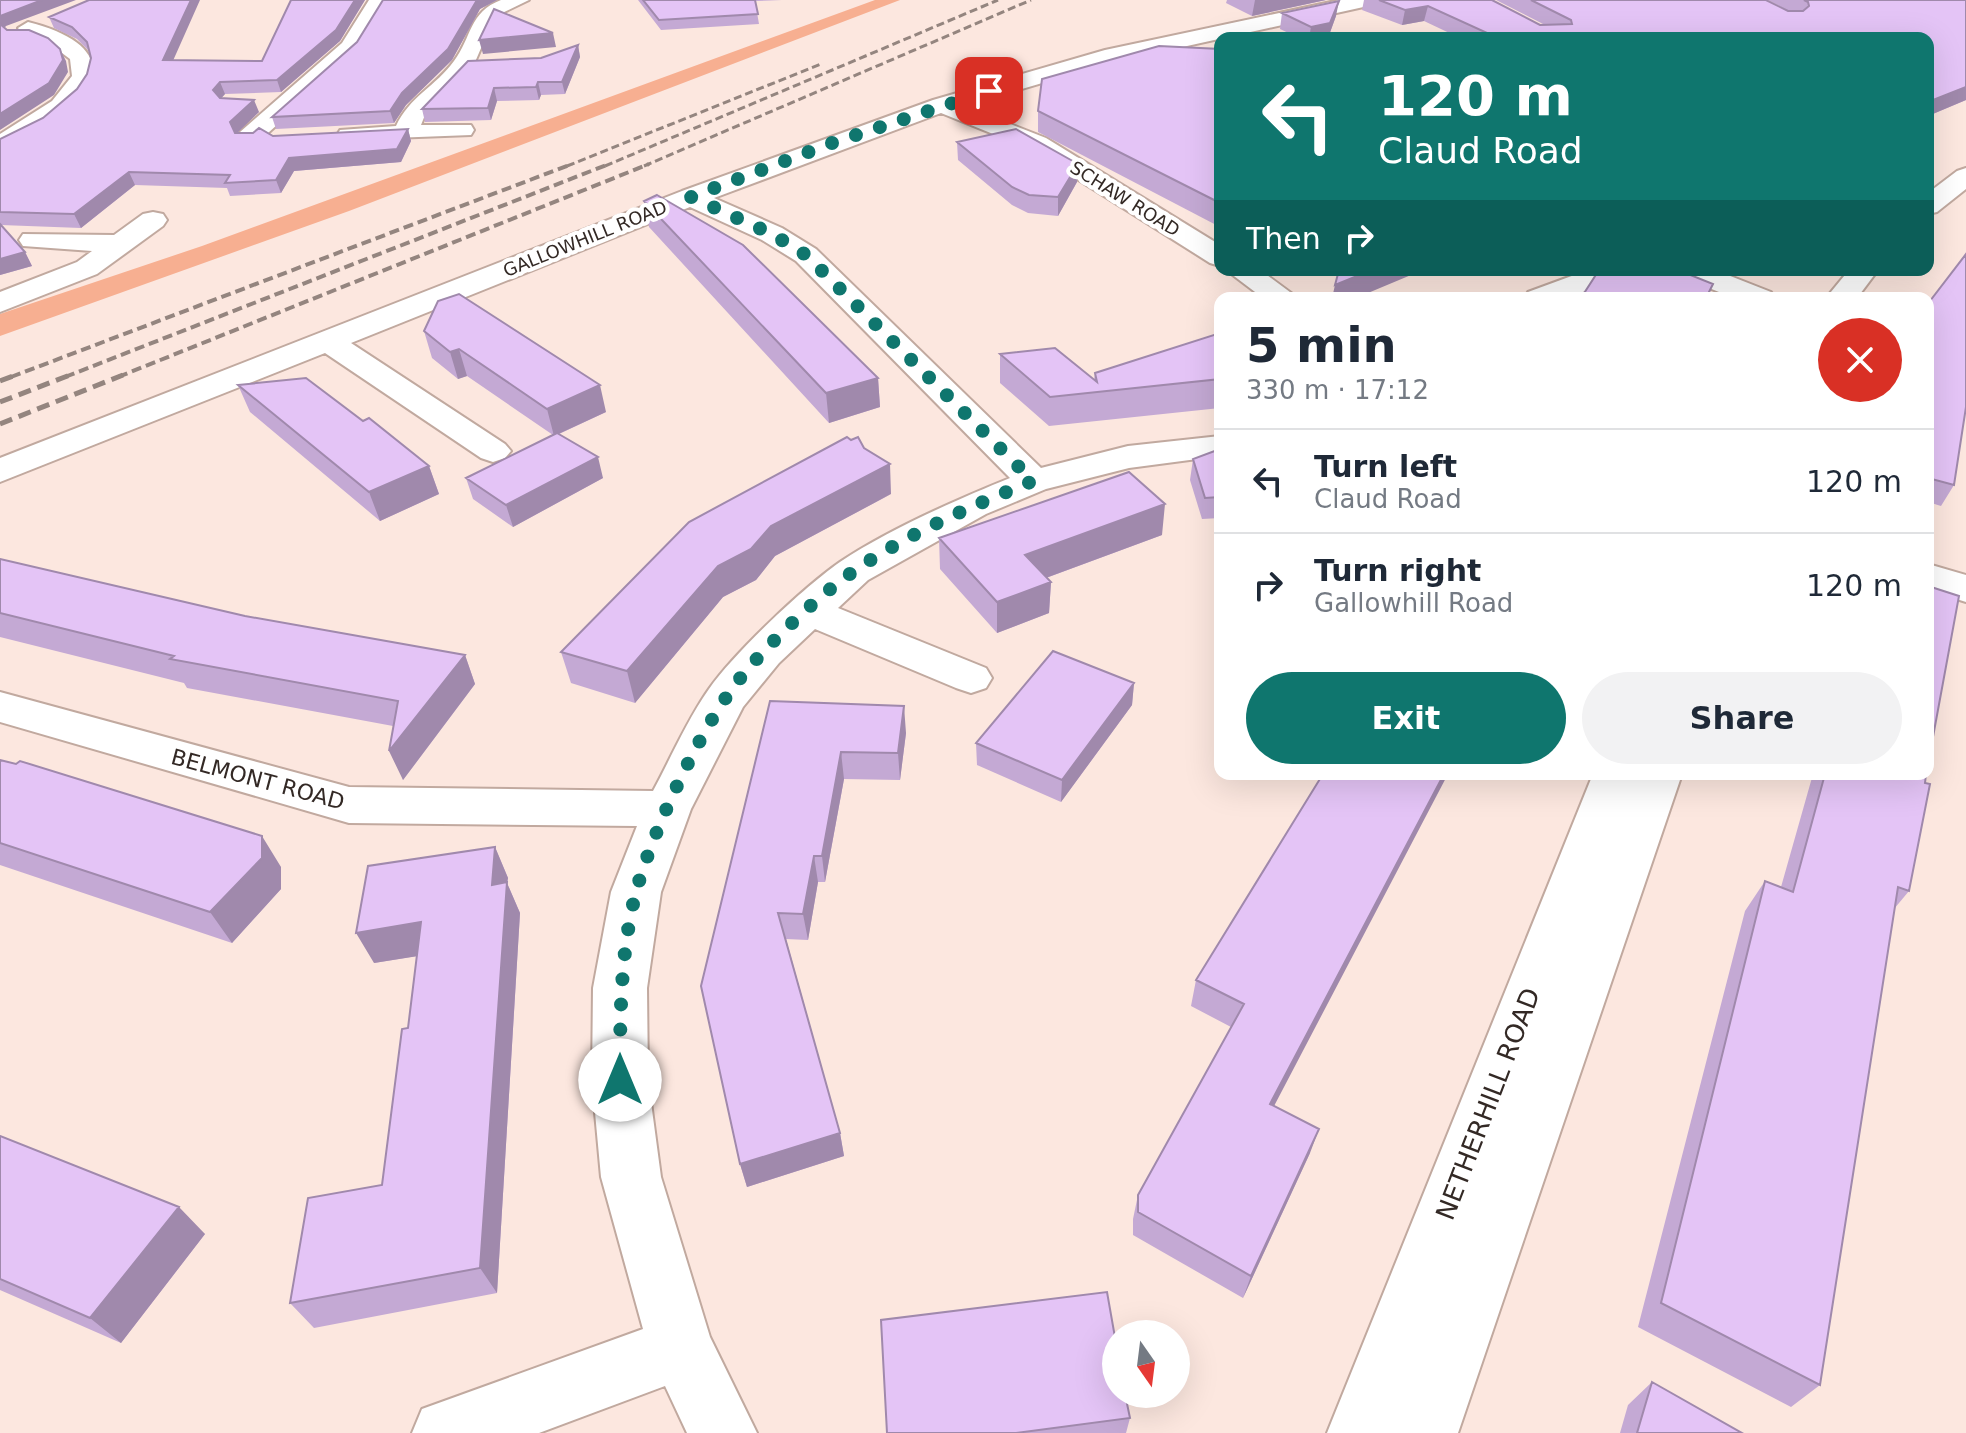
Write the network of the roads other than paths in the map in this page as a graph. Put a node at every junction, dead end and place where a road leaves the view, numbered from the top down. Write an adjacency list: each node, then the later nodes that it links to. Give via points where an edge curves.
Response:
1 (379, 0): 10 (street, via 350,47)
2 (519, 0): 8 (street, via 493,10 481,23)
3 (1358, 1): 5 (street, GALLOWHILL ROAD)
4 (57, 17): 16 (street, via 21,30 62,42 80,57 83,74 77,90)
5 (1194, 35): 6 (street); 11 (street, GALLOWHILL ROAD)
6 (1214, 47)
7 (496, 63): 8 (street)
8 (464, 64): 13 (street, via 414,112)
9 (247, 102): 10 (street)
10 (288, 102): 15 (street)
11 (941, 105): 19 (street, GALLOWHILL ROAD); 24 (street, SCHAW ROAD, via 1037,143)
12 (462, 130): 13 (street)
13 (405, 133): 14 (street)
14 (325, 136)
15 (249, 137)
16 (0, 144)
17 (1934, 174): 18 (street)
18 (1961, 179): 20 (street)
19 (691, 197): 34 (street, GALLOWHILL ROAD); 38 (street, via 806,255)
20 (1934, 201)
21 (153, 220): 23 (street)
22 (33, 240): 23 (street)
23 (119, 244): 33 (street, via 87,268)
24 (1214, 252)
25 (1251, 276): 29 (street, SCHAW ROAD)
26 (1599, 276): 30 (street)
27 (1704, 276): 31 (street)
28 (1859, 276): 32 (street)
29 (1274, 292)
30 (1555, 292)
31 (1745, 292)
32 (1846, 292)
33 (0, 303)
34 (327, 341): 36 (street); 37 (street, GALLOWHILL ROAD)
35 (1214, 447): 38 (street, via 1128,457)
36 (493, 451)
37 (0, 471)
38 (1033, 481): 41 (street, via 973,506 854,571)
39 (1934, 578): 40 (street)
40 (1966, 589)
41 (809, 611): 42 (street); 46 (street, via 725,699)
42 (971, 678)
43 (0, 707): 46 (street, BELMONT ROAD, via 349,805)
44 (1614, 780): 50 (street, NETHERHILL ROAD)
45 (1657, 780): 51 (street, NETHERHILL ROAD)
46 (667, 809): 47 (street, via 634,906 620,988 620,1080 631,1177)
47 (681, 1348): 48 (street); 49 (street)
48 (446, 1433)
49 (723, 1433)
50 (1361, 1433)
51 (1424, 1433)

